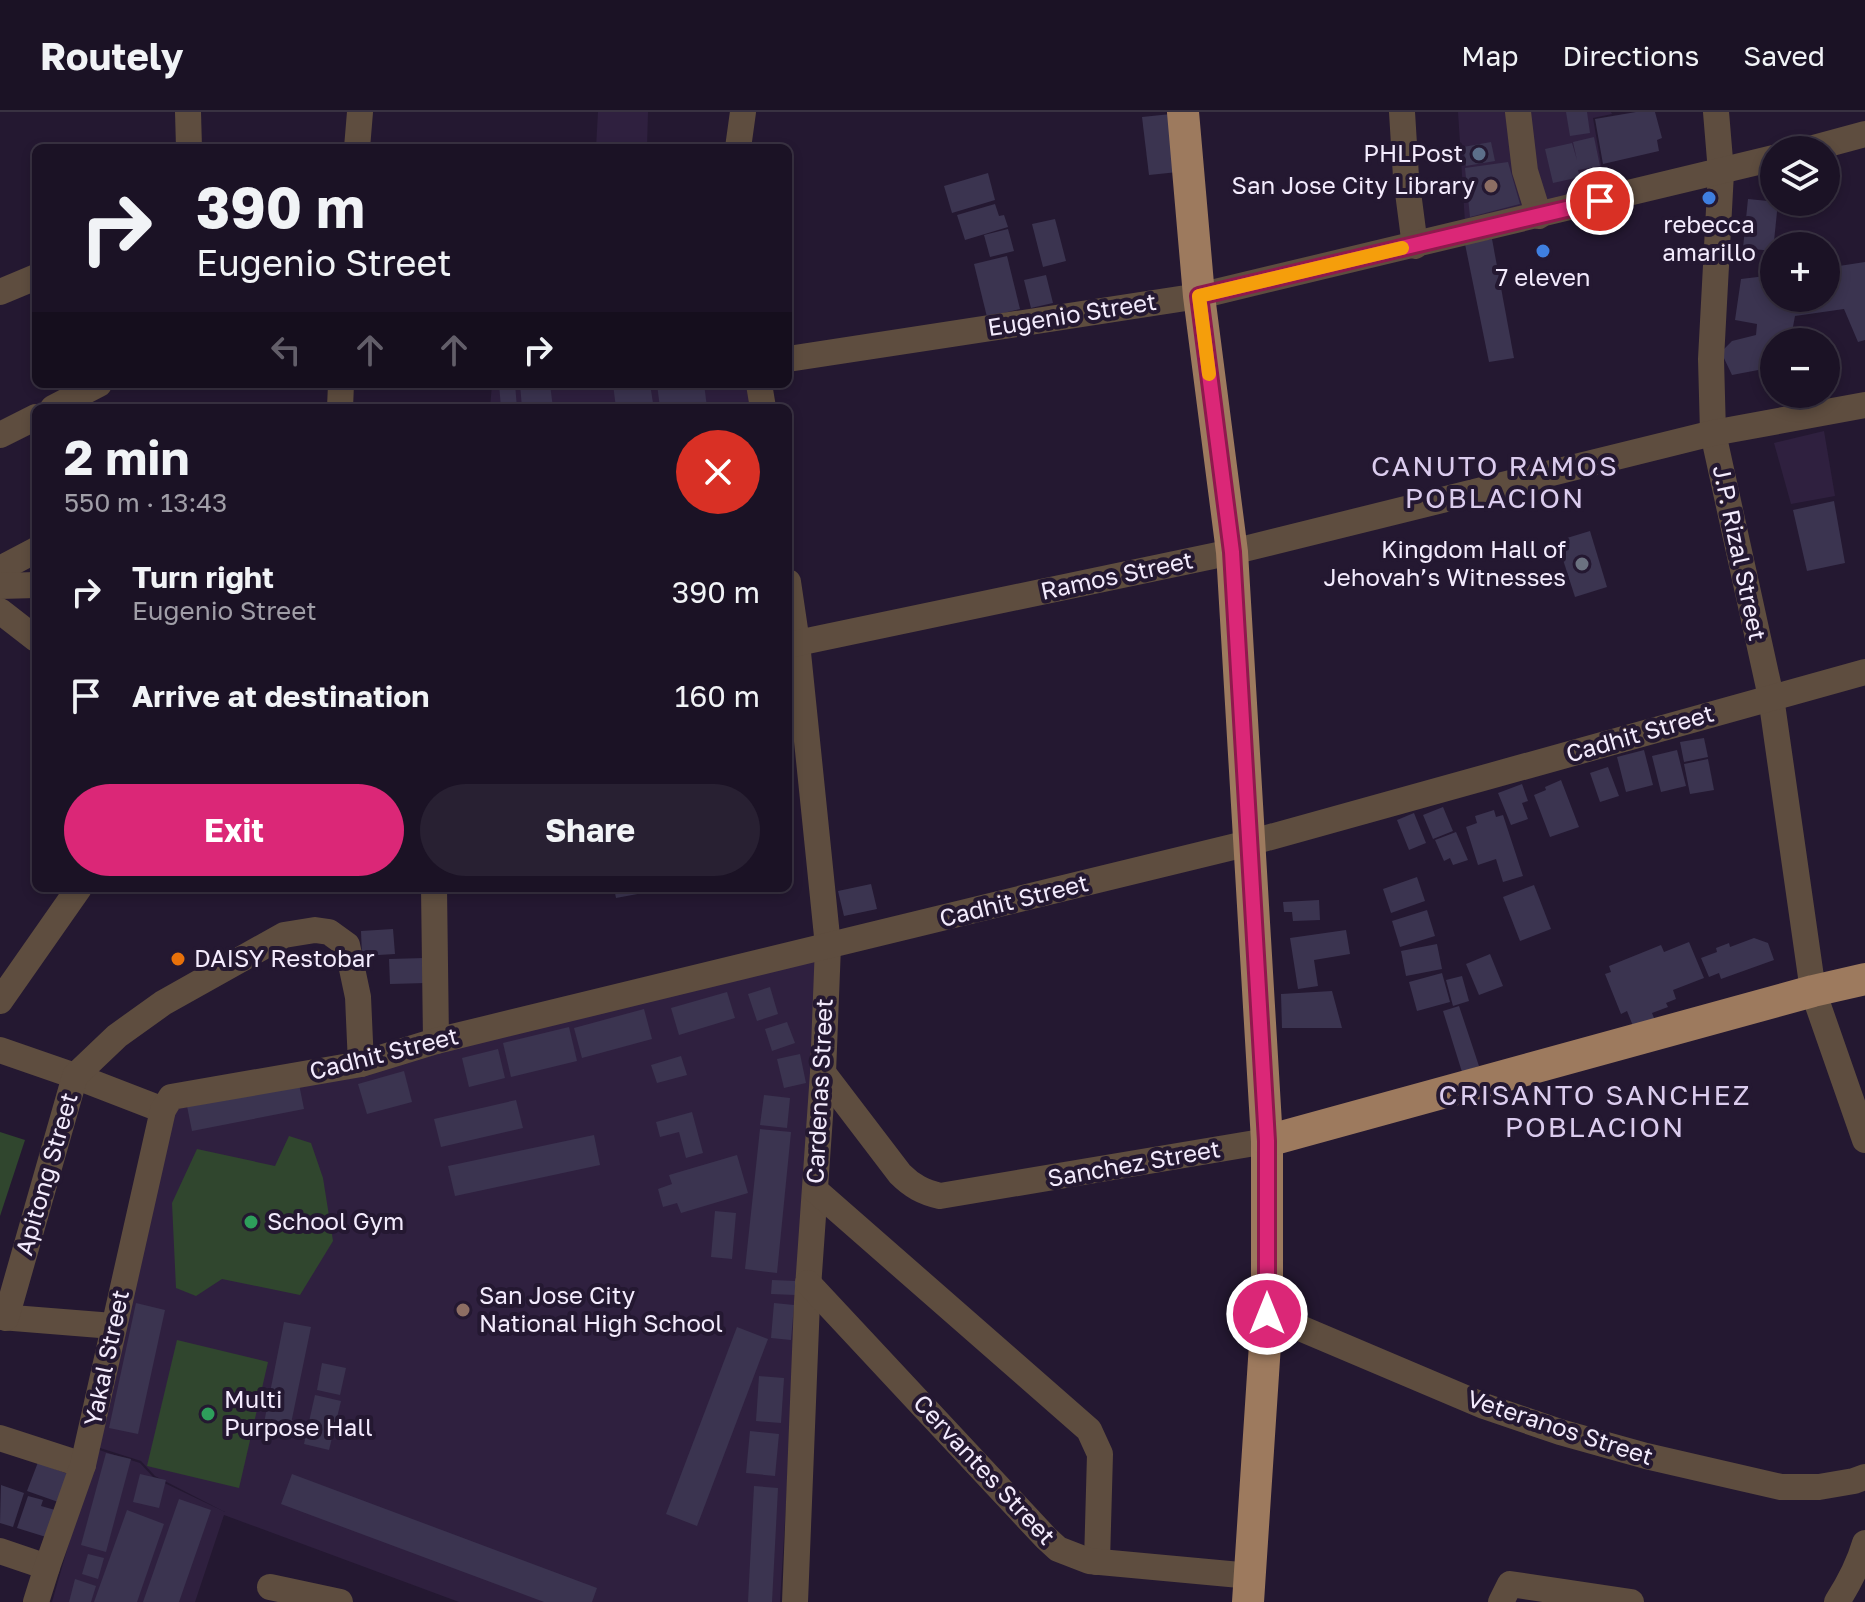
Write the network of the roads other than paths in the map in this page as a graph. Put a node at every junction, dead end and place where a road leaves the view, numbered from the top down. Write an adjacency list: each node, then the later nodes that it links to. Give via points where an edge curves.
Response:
1 (188, 112): 10 (street)
2 (360, 112): 11 (street)
3 (743, 112): 12 (street)
4 (1183, 112): 19 (main road)
5 (1402, 112): 16 (street)
6 (1518, 112): 15 (street, via 1525,171)
7 (1716, 112): 14 (street, J.P. Rizal Street)
8 (1865, 134): 9 (street)
9 (1840, 141)
10 (189, 144)
11 (357, 144)
12 (739, 144)
13 (1760, 162): 14 (street, Eugenio Street)
14 (1721, 172): 15 (street, Eugenio Street); 25 (street, J.P. Rizal Street, via 1711,359)
15 (1539, 216): 16 (street, Eugenio Street)
16 (1415, 246): 19 (street, Eugenio Street)
17 (32, 279): 18 (street)
18 (0, 292)
19 (1199, 296): 20 (street, Eugenio Street); 28 (main road)
20 (792, 358)
21 (91, 388): 22 (street)
22 (61, 404)
23 (1865, 405): 25 (street, Ramos Street)
24 (32, 419): 26 (street)
25 (1713, 433): 28 (street, Ramos Street); 36 (street, J.P. Rizal Street)
26 (0, 435)
27 (32, 552): 29 (street)
28 (1232, 552): 34 (street, Ramos Street); 37 (main road)
29 (0, 569)
30 (32, 585): 31 (street)
31 (0, 586)
32 (0, 611): 33 (street)
33 (32, 636)
34 (792, 644): 40 (street, Cardenas Street)
35 (1865, 672): 36 (street, Cadhit Street)
36 (1771, 697): 37 (street, Cadhit Street); 42 (street, J.P. Rizal Street)
37 (1249, 843): 40 (street, Cadhit Street); 51 (main road)
38 (76, 892): 43 (street)
39 (434, 892): 44 (street)
40 (828, 946): 44 (street, Cadhit Street); 47 (street, Cardenas Street)
41 (1865, 979): 42 (main road, Sanchez Street)
42 (1813, 991): 50 (street, J.P. Rizal Street); 51 (main road, Sanchez Street)
43 (0, 1001)
44 (436, 1041): 46 (street, Cadhit Street)
45 (0, 1050): 48 (street)
46 (361, 1064): 48 (street, via 358,997 347,945 329,932 315,930 284,935 163,1003); 49 (street, Cadhit Street, via 174,1096)
47 (823, 1073): 51 (street, Sanchez Street, via 900,1174 924,1192 940,1196); 52 (street, Cardenas Street)
48 (75, 1076): 49 (street); 55 (street, Apitong Street)
49 (163, 1110): 56 (street, Yakal Street)
50 (1865, 1140)
51 (1267, 1141): 54 (main road)
52 (815, 1190): 53 (street, Cardenas Street); 62 (street, via 1089,1430 1100,1454)
53 (808, 1283): 62 (street, Cervantes Street, via 1046,1538 1058,1549); 69 (street, Cardenas Street)
54 (1267, 1314): 59 (street, Veteranos Street, via 1484,1406 1646,1456 1781,1487 1819,1487); 65 (main road)
55 (3, 1318): 56 (street)
56 (113, 1326): 58 (street, Yakal Street)
57 (0, 1438): 58 (street)
58 (83, 1465): 63 (street, Yakal Street)
59 (1865, 1477)
60 (1865, 1543): 71 (street)
61 (0, 1551): 63 (street)
62 (1097, 1562): 65 (street, Cervantes Street)
63 (47, 1567): 67 (street, Yakal Street)
64 (270, 1587): 68 (street)
65 (1249, 1589)
66 (1506, 1593): 70 (street)
67 (36, 1602)
68 (340, 1602)
69 (795, 1602)
70 (1631, 1602)
71 (1837, 1602)

